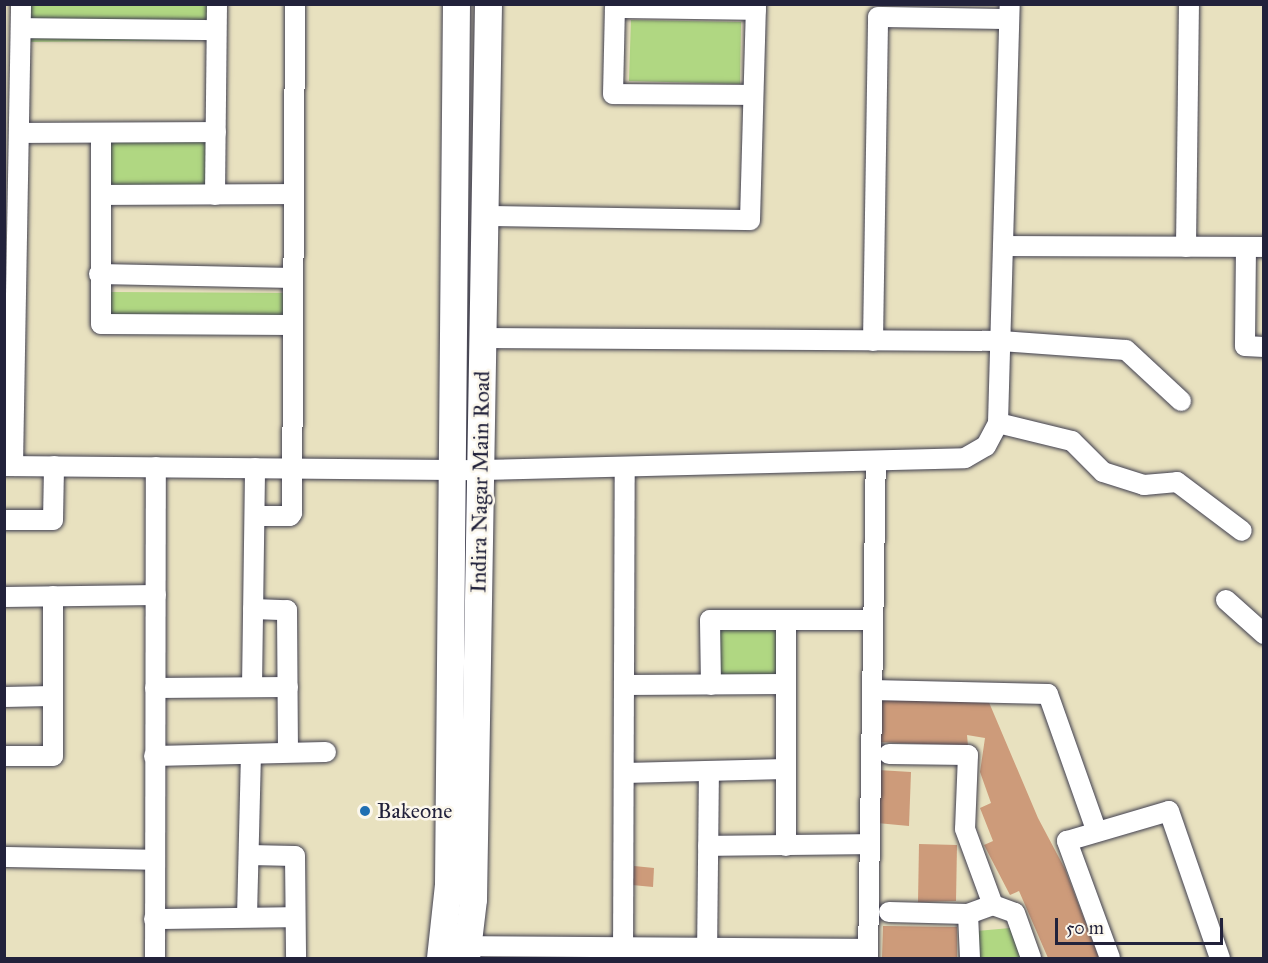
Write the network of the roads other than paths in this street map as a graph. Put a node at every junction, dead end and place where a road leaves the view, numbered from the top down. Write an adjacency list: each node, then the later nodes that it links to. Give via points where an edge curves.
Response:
1 (21, 4): 9 (street)
2 (217, 4): 10 (street)
3 (295, 4): 15 (street)
4 (456, 4): 38 (street, Indira Nagar Main Road)
5 (488, 4): 18 (street, Indira Nagar Main Road)
6 (1189, 4): 20 (street)
7 (756, 7): 11 (street); 11 (street, via 615,8 614,94)
8 (1010, 12): 19 (street); 26 (street, via 878,17)
9 (21, 28): 10 (street); 13 (street)
10 (216, 30): 12 (street)
11 (753, 95): 18 (street, via 750,220)
12 (216, 132): 14 (street); 17 (street)
13 (19, 133): 14 (street); 32 (street)
14 (101, 133): 16 (street)
15 (294, 194): 17 (street); 23 (street)
16 (101, 195): 17 (street); 22 (street)
17 (215, 195)
18 (484, 216): 25 (street, Indira Nagar Main Road)
19 (1004, 246): 20 (street); 27 (street)
20 (1186, 247): 21 (street)
21 (1255, 247): 28 (street, via 1245,346)
22 (99, 274): 23 (street); 24 (street, via 100,319 105,326)
23 (293, 278): 24 (street)
24 (293, 325): 37 (street)
25 (482, 338): 26 (street); 39 (street, Indira Nagar Main Road)
26 (873, 340): 27 (street)
27 (1001, 341): 29 (street, via 1126,350); 30 (street)
28 (1263, 347)
29 (1181, 401)
30 (998, 423): 31 (street, via 986,446 965,458); 42 (street, via 1072,441 1103,472 1144,485 1178,482)
31 (876, 462): 35 (street); 49 (street)
32 (9, 466): 33 (street)
33 (54, 466): 34 (street); 41 (street, via 53,520)
34 (156, 467): 36 (street); 43 (street)
35 (625, 467): 39 (street); 52 (street)
36 (255, 468): 37 (street); 40 (street)
37 (293, 468): 38 (street); 40 (street, via 292,515)
38 (453, 470): 39 (street); 82 (street, Indira Nagar Main Road, via 448,884)
39 (480, 470): 83 (street, Indira Nagar Main Road, via 473,899)
40 (255, 516): 47 (street)
41 (4, 520)
42 (1242, 531)
43 (156, 595): 44 (street); 56 (street)
44 (53, 596): 45 (street); 58 (street)
45 (4, 597)
46 (1226, 600): 50 (street)
47 (253, 609): 54 (street); 55 (street, via 287,609)
48 (786, 620): 49 (street); 51 (street); 53 (street, via 710,620)
49 (872, 620): 57 (street)
50 (1263, 634)
51 (786, 684): 53 (street); 66 (street)
52 (625, 685): 53 (street); 68 (street)
53 (711, 685)
54 (252, 687): 55 (street); 56 (street)
55 (288, 687): 60 (street)
56 (155, 688): 65 (street)
57 (872, 690): 69 (street, via 1047,694); 70 (street)
58 (52, 696): 59 (street); 64 (street, via 53,756)
59 (4, 697)
60 (288, 752): 61 (street); 62 (street)
61 (326, 752)
62 (251, 754): 65 (street); 73 (street)
63 (889, 754): 76 (street, via 968,755 965,829)
64 (4, 756)
65 (154, 756): 75 (street)
66 (786, 769): 67 (street); 72 (street)
67 (709, 771): 68 (street); 71 (street)
68 (624, 773): 84 (street)
69 (1097, 832): 91 (street, via 1067,842); 92 (street, via 1169,812)
70 (869, 844): 72 (street); 86 (street)
71 (708, 846): 72 (street); 85 (street)
72 (786, 846)
73 (249, 855): 79 (street); 80 (street, via 295,856)
74 (4, 857): 75 (street)
75 (155, 860): 81 (street)
76 (993, 905): 78 (street); 90 (street, via 1015,913)
77 (889, 912): 78 (street)
78 (968, 914): 89 (street)
79 (247, 917): 80 (street); 81 (street)
80 (296, 917): 88 (street)
81 (154, 919): 87 (street)
82 (441, 952): 83 (street)
83 (467, 952): 84 (street)
84 (623, 953): 85 (street)
85 (707, 953): 86 (street)
86 (868, 954)
87 (154, 958)
88 (296, 958)
89 (970, 958)
90 (1030, 958)
91 (1110, 958)
92 (1220, 958)

